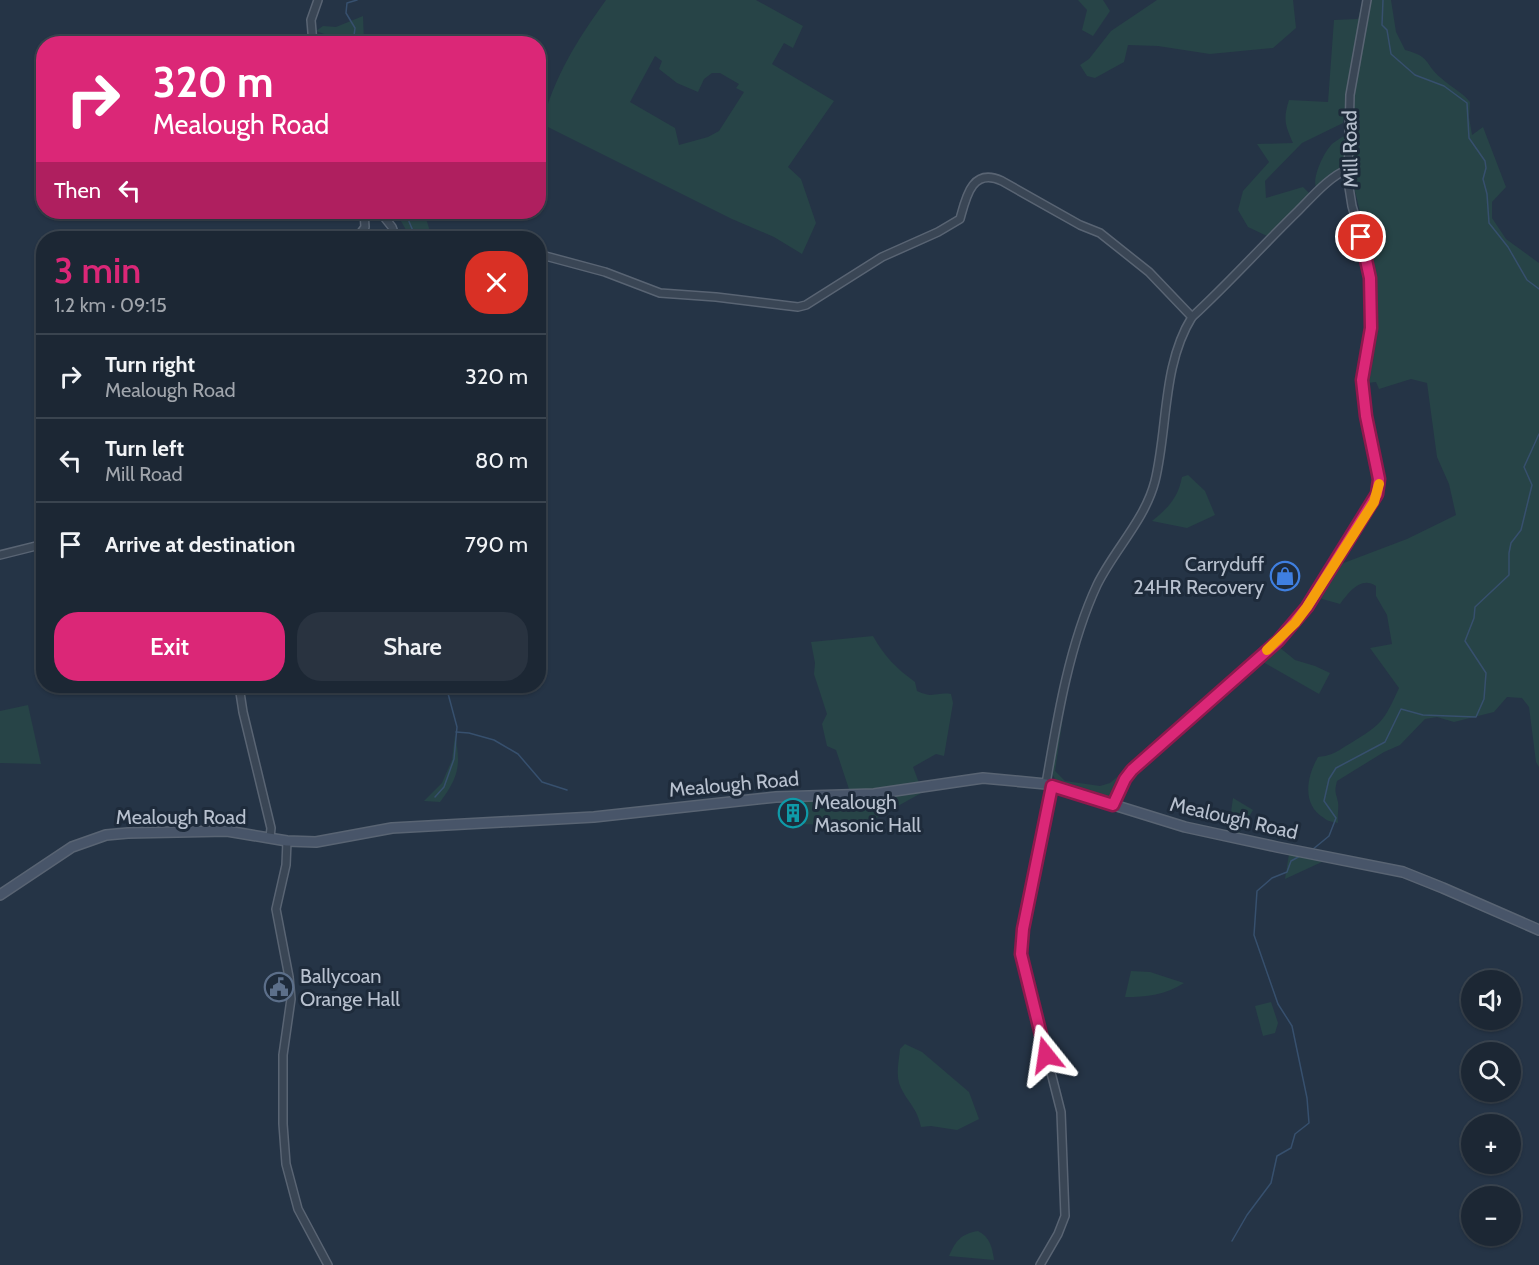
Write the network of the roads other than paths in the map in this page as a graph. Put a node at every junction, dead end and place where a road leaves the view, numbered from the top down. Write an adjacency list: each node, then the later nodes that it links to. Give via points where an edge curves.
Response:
1 (318, 0): 3 (street, via 311,20)
2 (1367, 0): 4 (street, Mill Road, via 1350,95)
3 (312, 36)
4 (1348, 169): 6 (street, via 1314,195); 11 (street, Mill Road, via 1352,206 1370,278 1371,328 1362,380 1379,479 1377,494 1295,623 1132,770)
5 (546, 256): 6 (street, via 608,273 660,293 798,308 882,257 960,219 972,185 991,177 1100,233 1149,272)
6 (1192, 317): 10 (street, via 1176,352 1154,482 1135,523 1098,583 1086,613 1070,670)
7 (36, 546): 8 (street)
8 (0, 555)
9 (240, 693): 12 (street, via 271,828)
10 (1049, 785): 11 (street, Mealough Road); 13 (street, Mealough Road, via 983,777 874,794 776,797 594,817 392,828 328,841); 17 (street, via 1021,948 1021,962 1061,1112 1065,1215)
11 (1113, 805): 15 (street, Mealough Road, via 1185,827 1420,878)
12 (270, 838): 13 (street, Mealough Road); 14 (street, Mealough Road, via 227,831 106,836 72,847)
13 (287, 841): 16 (street, via 276,909 291,999 283,1055 286,1164 298,1209)
14 (0, 895)
15 (1539, 930)
16 (328, 1265)
17 (1040, 1265)

